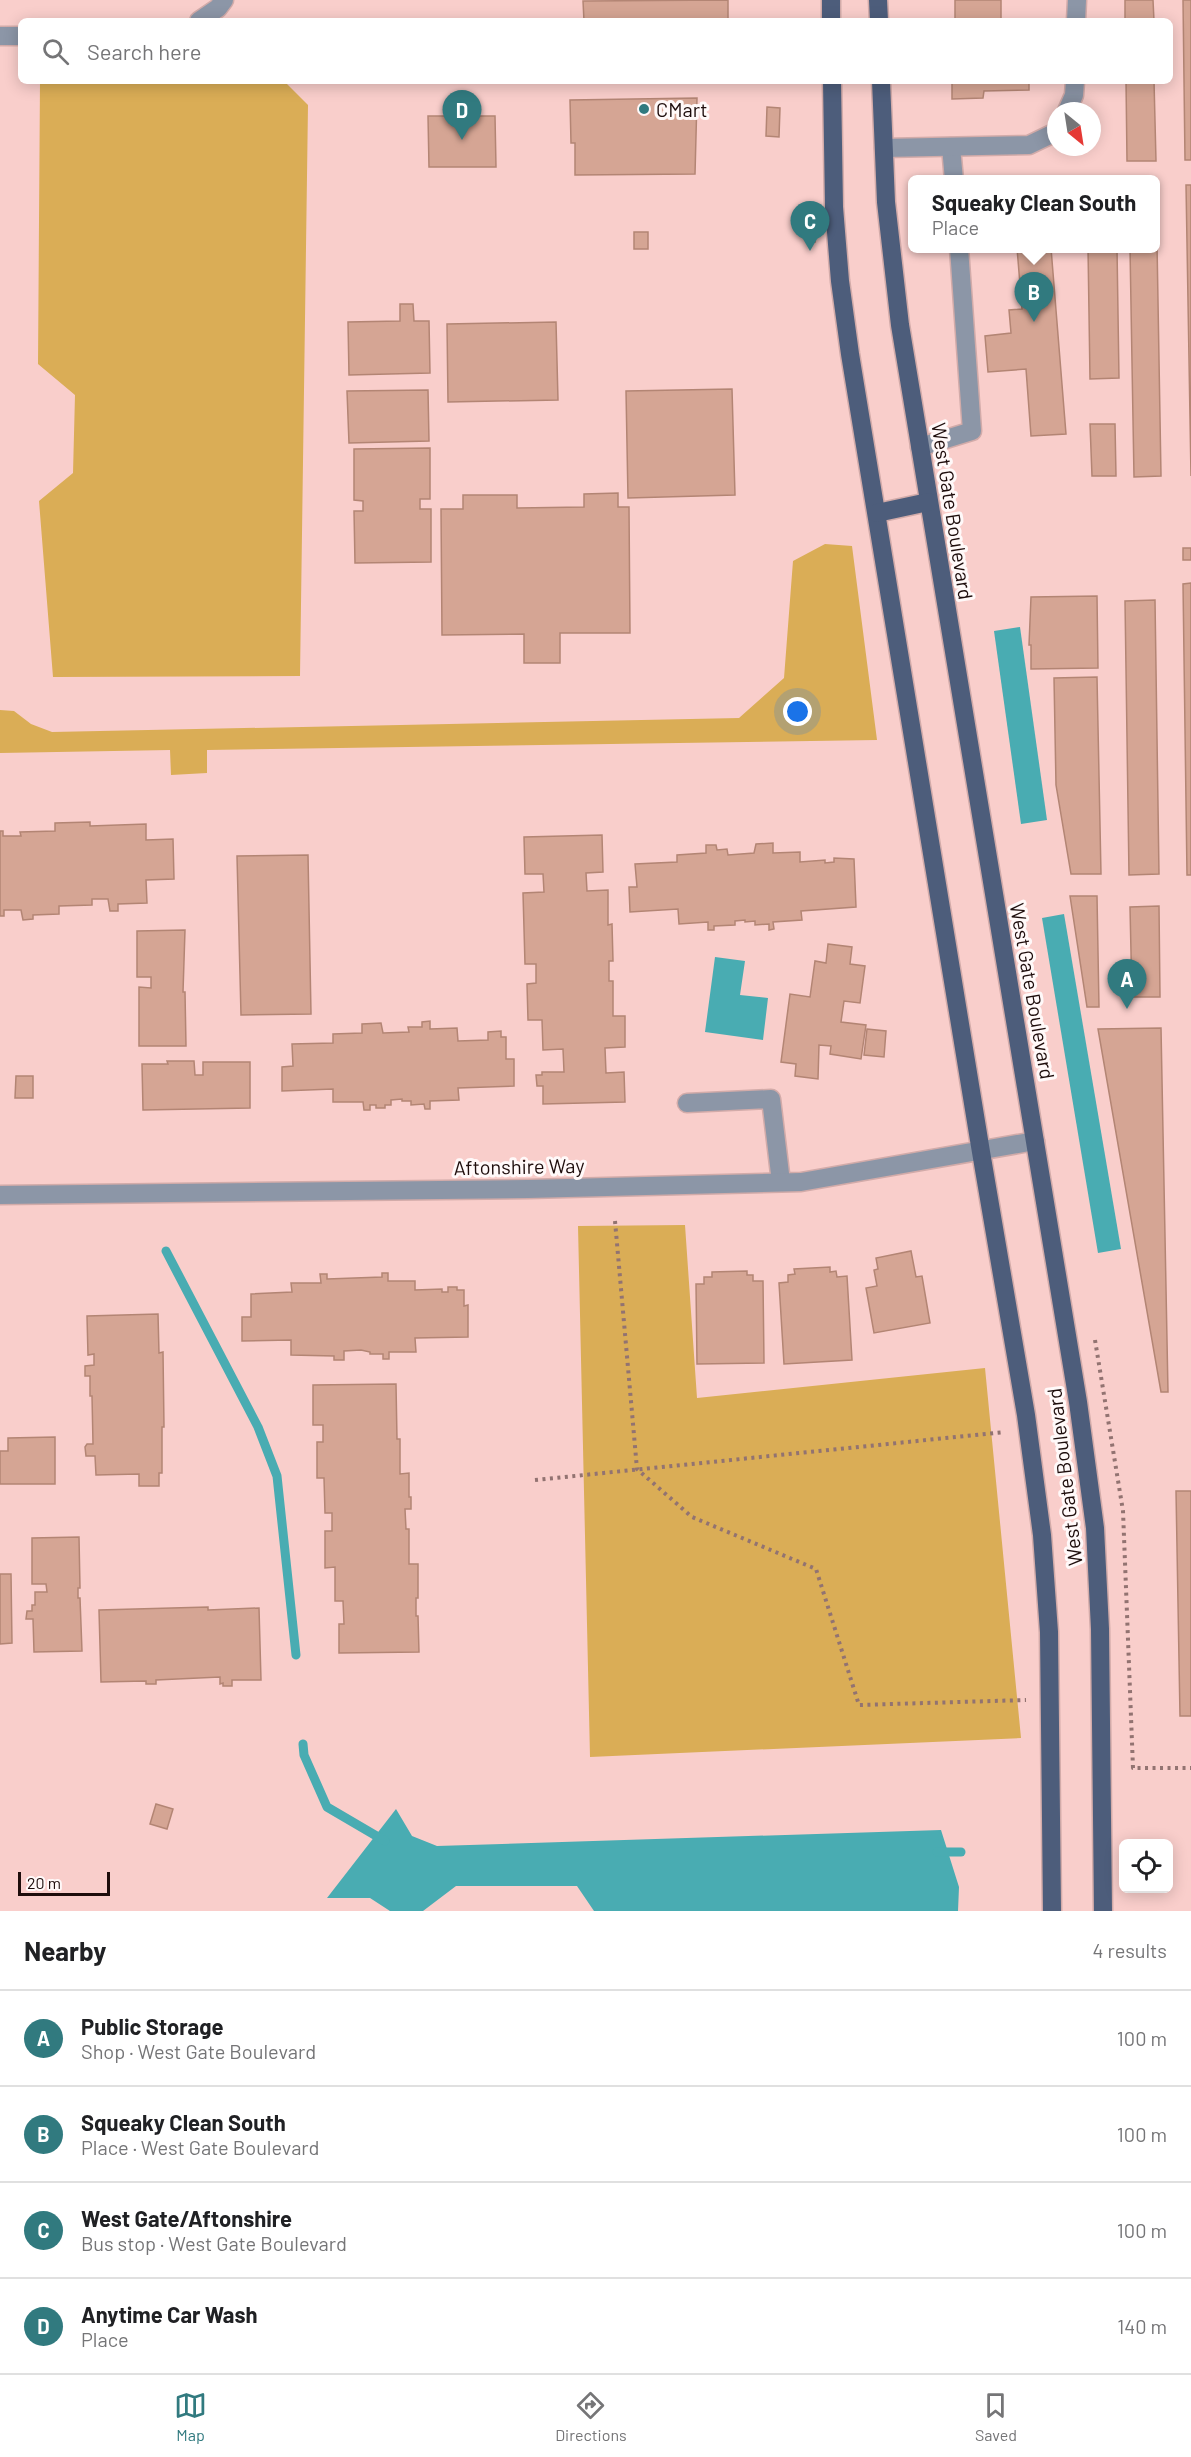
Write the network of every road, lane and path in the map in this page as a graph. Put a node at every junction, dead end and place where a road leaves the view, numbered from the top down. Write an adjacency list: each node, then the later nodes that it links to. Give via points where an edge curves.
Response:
1 (224, 0): 5 (street)
2 (831, 0): 6 (main road)
3 (878, 0): 7 (main road)
4 (1077, 0): 8 (street)
5 (203, 18)
6 (831, 18)
7 (879, 18)
8 (1076, 18)
9 (0, 36): 10 (street)
10 (18, 36)
11 (832, 84): 22 (main road, West Gate Boulevard, via 834,207 840,281)
12 (881, 84): 17 (main road, West Gate Boulevard)
13 (1074, 84): 14 (street)
14 (1071, 102)
15 (1047, 136): 16 (street, via 1029,145)
16 (951, 147): 17 (street); 18 (street)
17 (884, 148): 20 (main road, West Gate Boulevard, via 893,276)
18 (954, 175)
19 (959, 253): 20 (street, via 972,431)
20 (920, 447): 21 (main road, West Gate Boulevard)
21 (928, 501): 22 (main road); 24 (main road, West Gate Boulevard)
22 (876, 513): 25 (main road, West Gate Boulevard)
23 (687, 1103): 26 (street, via 771,1099)
24 (1035, 1141): 25 (street, Aftonshire Way); 34 (main road, West Gate Boulevard, via 1095,1528)
25 (981, 1152): 26 (street, Aftonshire Way); 33 (main road, West Gate Boulevard, via 1026,1415 1042,1535 1049,1632)
26 (781, 1182): 27 (street, Aftonshire Way)
27 (0, 1195)
28 (615, 1221): 30 (path)
29 (1005, 1432): 30 (path)
30 (637, 1469): 31 (path); 32 (path, via 692,1517 816,1569 859,1706)
31 (535, 1480)
32 (1026, 1700)
33 (1052, 1911)
34 (1103, 1911)

